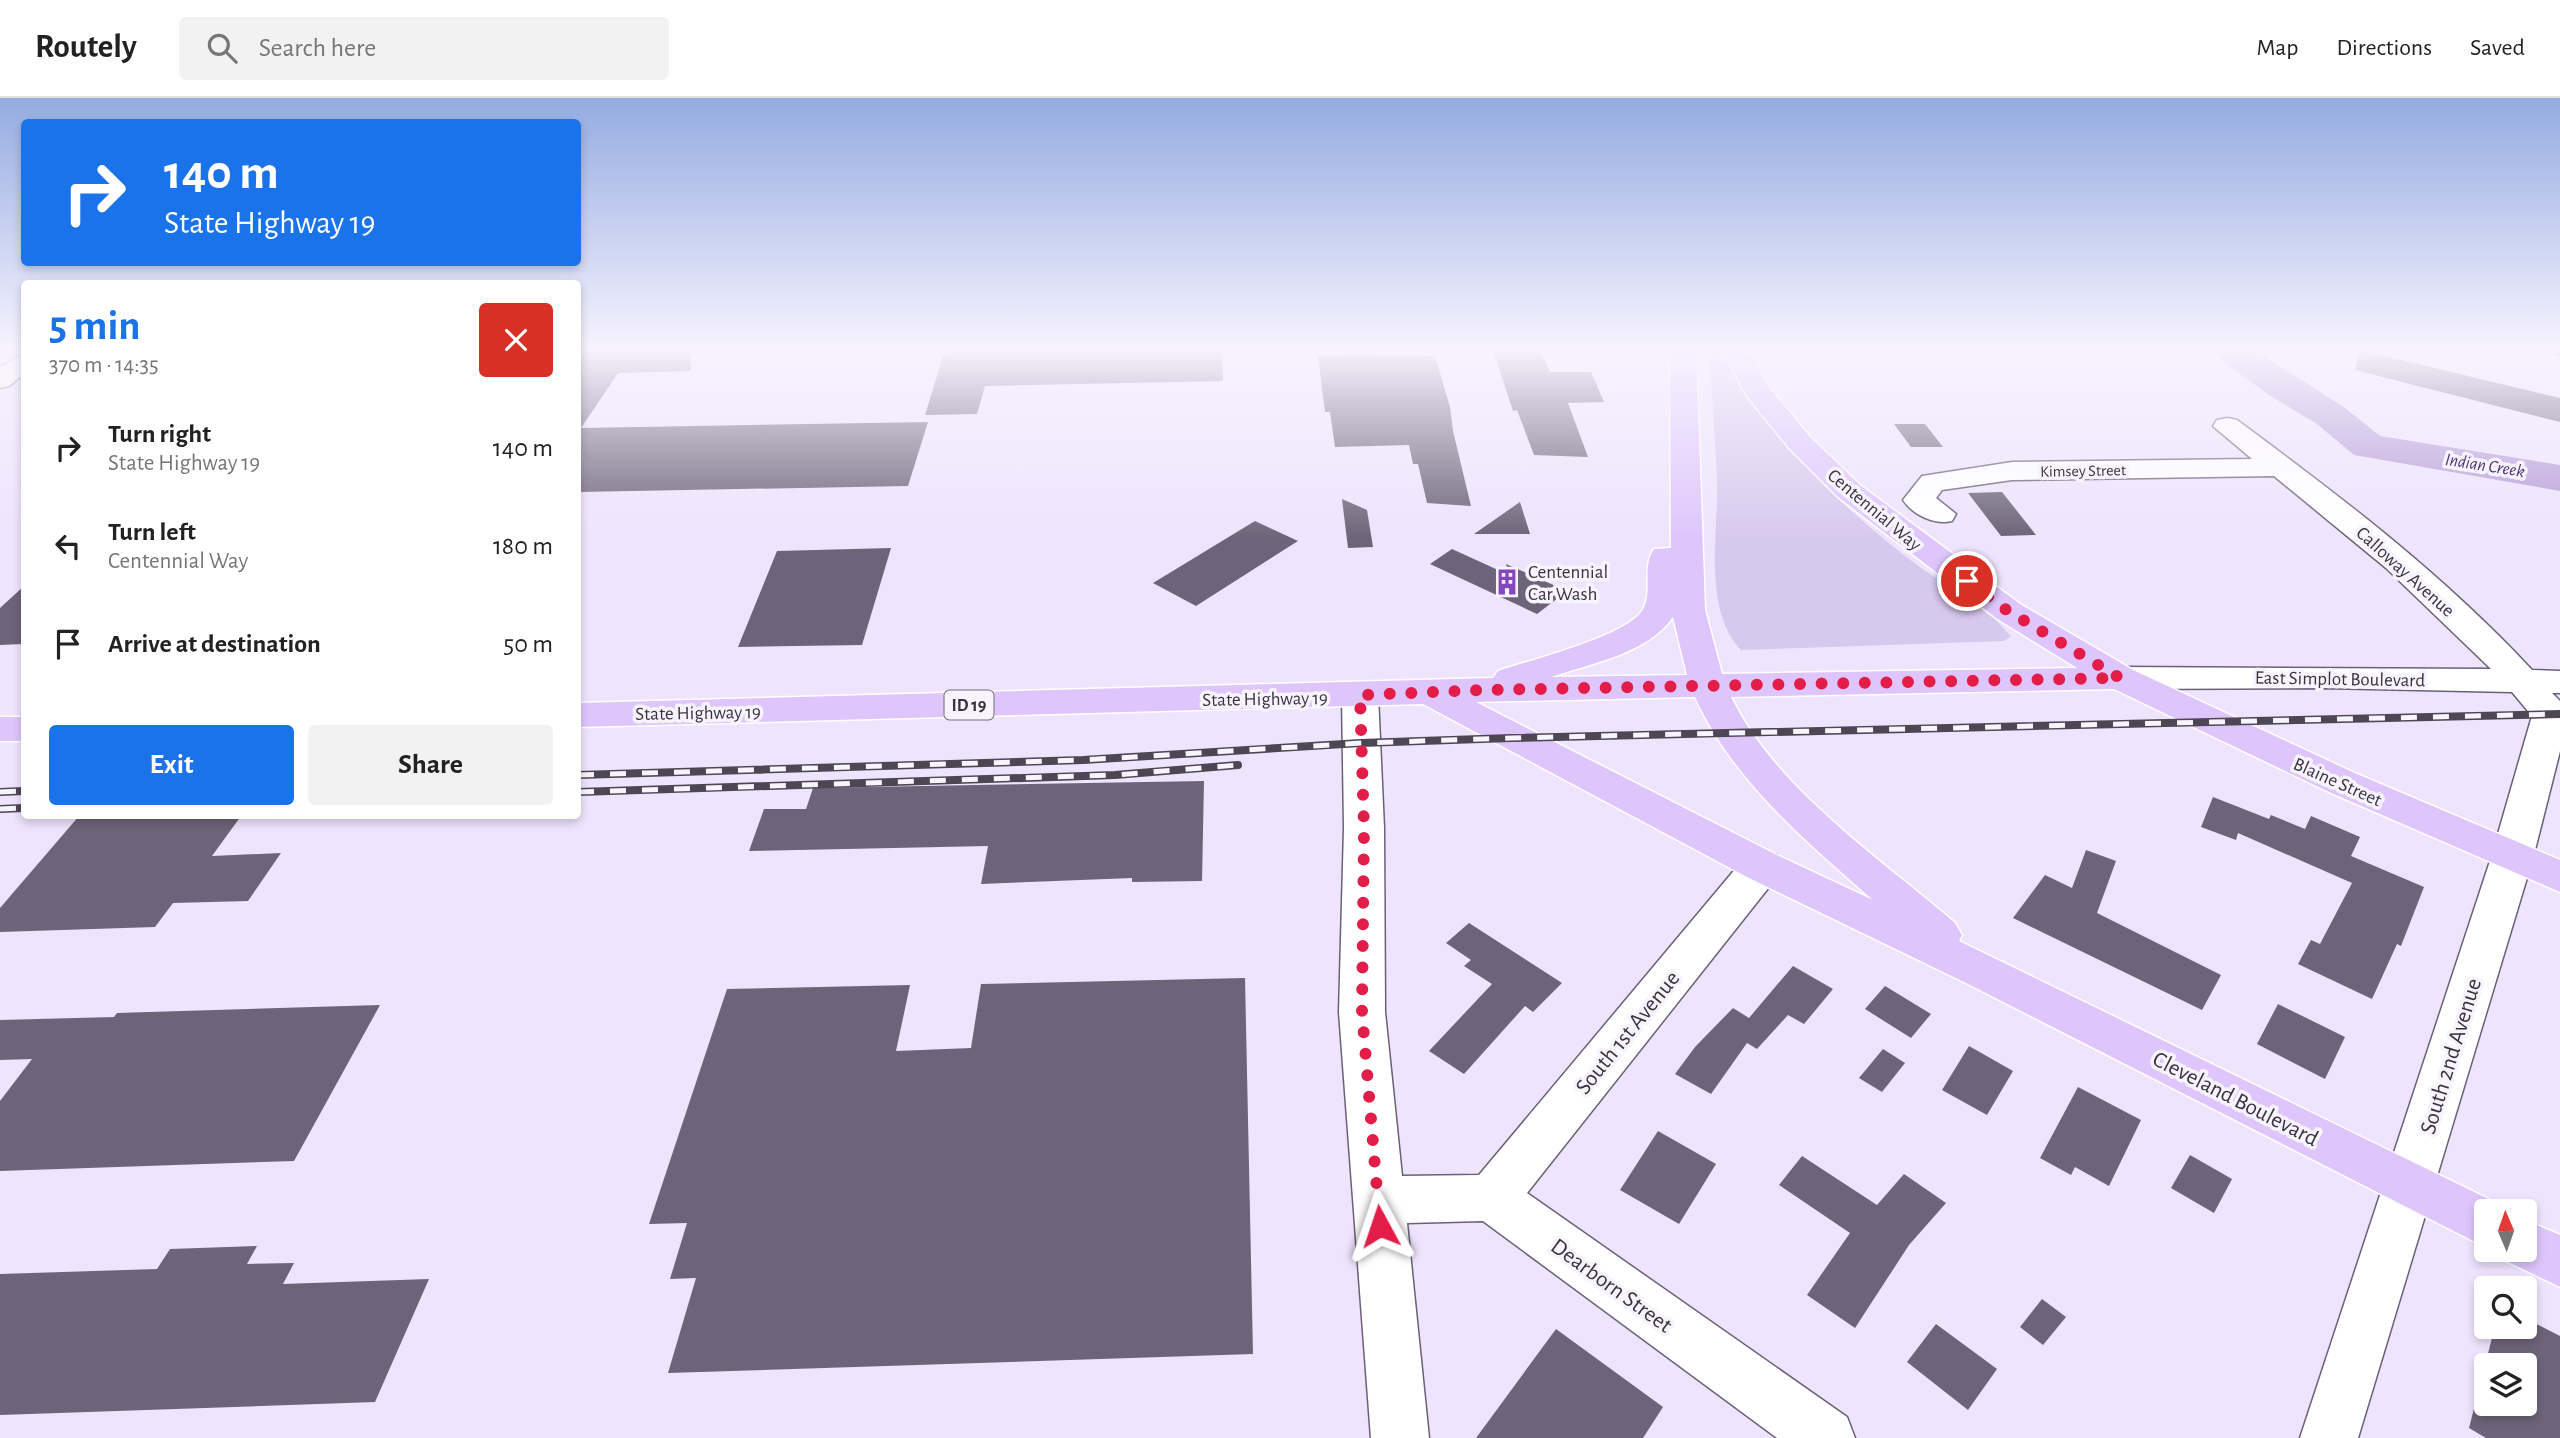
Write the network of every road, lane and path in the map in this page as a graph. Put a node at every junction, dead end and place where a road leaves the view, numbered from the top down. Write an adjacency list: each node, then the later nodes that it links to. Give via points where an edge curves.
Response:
1 (1666, 413): 10 (main road, via 1665,597 1656,617 1620,642)
2 (1684, 413): 9 (main road, via 1688,610)
3 (1776, 413): 7 (main road, Centennial Way, via 1849,491 2008,611)
4 (2227, 425): 5 (street, Calloway Avenue)
5 (2283, 467): 6 (street, Kimsey Street, via 2012,471 1933,482 1918,500); 8 (street, Calloway Avenue)
6 (1941, 514)
7 (2120, 678): 8 (street, East Simplot Boulevard); 9 (main road, State Highway 19 / ID 19); 16 (main road, Blaine Street)
8 (2542, 682): 16 (street, South 2nd Avenue, via 2551,714)
9 (1706, 685): 10 (main road, State Highway 19 / ID 19); 19 (main road, via 1730,733 1790,804)
10 (1482, 690): 11 (main road, State Highway 19 / ID 19)
11 (1428, 691): 12 (main road, State Highway 19 / ID 19); 17 (main road)
12 (1360, 695): 13 (main road, State Highway 19 / ID 19); 22 (street, via 1362,1012)
13 (581, 715)
14 (0, 729): 15 (main road)
15 (21, 729)
16 (2512, 858): 18 (main road, Blaine Street); 20 (street, South 2nd Avenue)
17 (1762, 866): 19 (main road); 21 (street, South 1st Avenue)
18 (2560, 877)
19 (1984, 972): 20 (main road, Cleveland Boulevard)
20 (2410, 1185): 23 (main road, Cleveland Boulevard); 28 (street, South 2nd Avenue)
21 (1492, 1198): 22 (street); 27 (street, Dearborn Street)
22 (1377, 1200): 26 (street)
23 (2474, 1217)
24 (2538, 1251): 25 (main road)
25 (2560, 1262)
26 (1400, 1438)
27 (1826, 1438)
28 (2329, 1438)

